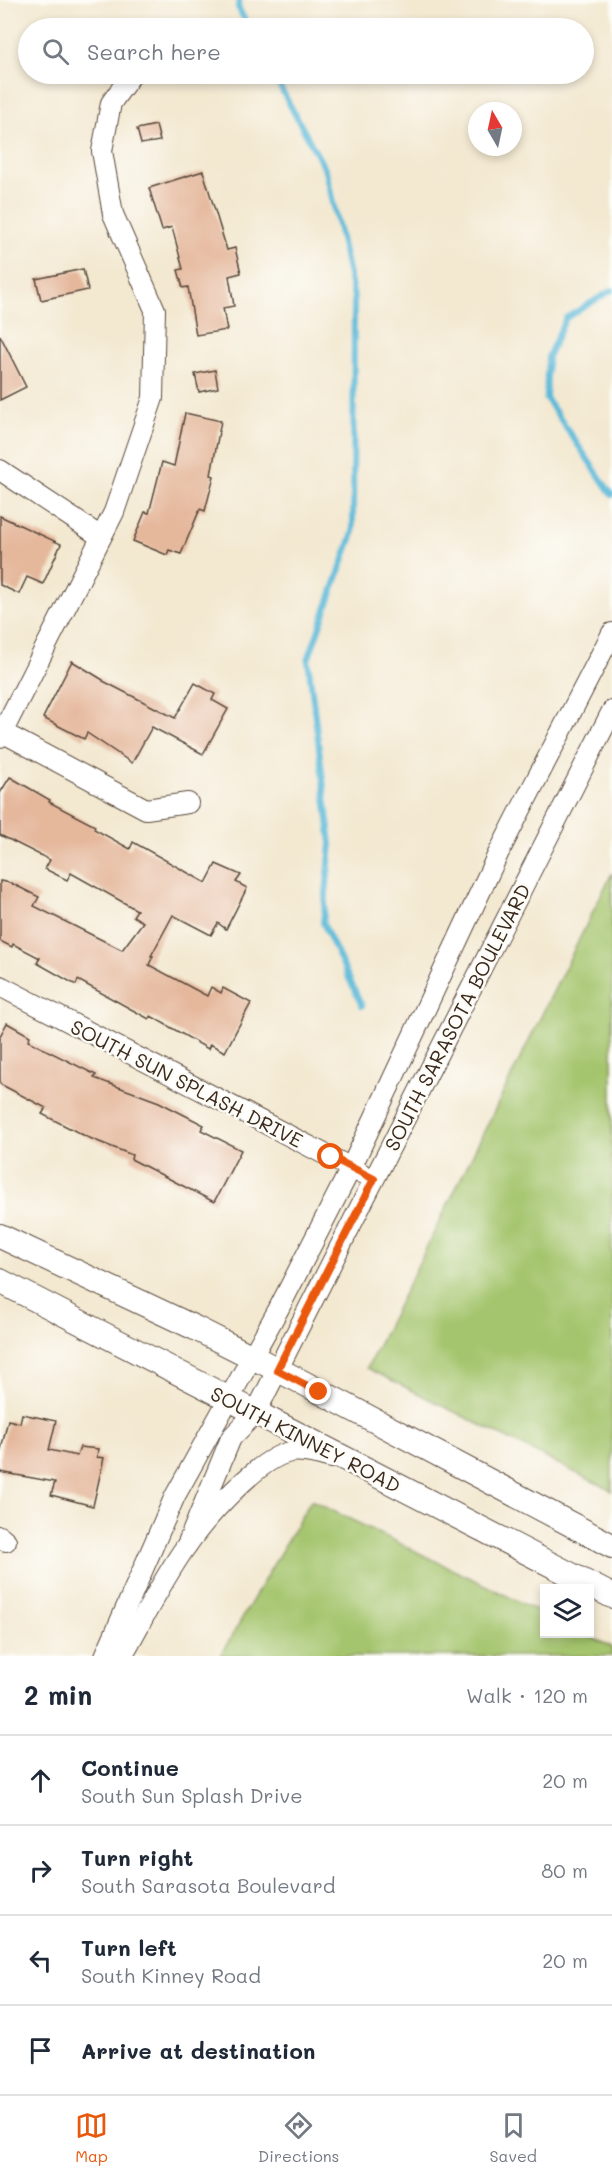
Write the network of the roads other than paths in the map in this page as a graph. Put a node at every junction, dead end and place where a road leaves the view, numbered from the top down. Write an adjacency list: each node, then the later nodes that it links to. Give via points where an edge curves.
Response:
1 (125, 84): 3 (street, via 111,103 102,152 113,214 155,310 153,398 114,512)
2 (0, 470): 3 (street)
3 (101, 537): 6 (street)
4 (612, 633): 9 (street, SOUTH SARASOTA BOULEVARD, via 498,854)
5 (612, 711): 10 (street, SOUTH SARASOTA BOULEVARD)
6 (1, 733): 7 (street, via 146,809)
7 (188, 803)
8 (0, 986): 9 (street, SOUTH SUN SPLASH DRIVE)
9 (351, 1168): 10 (street, SOUTH SUN SPLASH DRIVE); 13 (street, SOUTH SARASOTA BOULEVARD)
10 (374, 1179): 14 (street, SOUTH SARASOTA BOULEVARD)
11 (0, 1236): 13 (main road)
12 (0, 1281): 15 (main road, SOUTH KINNEY ROAD)
13 (251, 1358): 14 (main road); 15 (street, SOUTH SARASOTA BOULEVARD)
14 (277, 1370): 16 (street, SOUTH SARASOTA BOULEVARD); 19 (main road)
15 (229, 1399): 16 (main road, SOUTH KINNEY ROAD); 21 (street, SOUTH SARASOTA BOULEVARD, via 175,1496)
16 (256, 1412): 17 (main road, SOUTH KINNEY ROAD); 18 (street, SOUTH SARASOTA BOULEVARD, via 231,1438)
17 (359, 1465): 18 (street, via 308,1452 290,1452 268,1461 238,1487); 20 (main road, SOUTH KINNEY ROAD)
18 (187, 1545): 22 (street)
19 (612, 1546)
20 (612, 1596)
21 (105, 1656)
22 (122, 1656)

